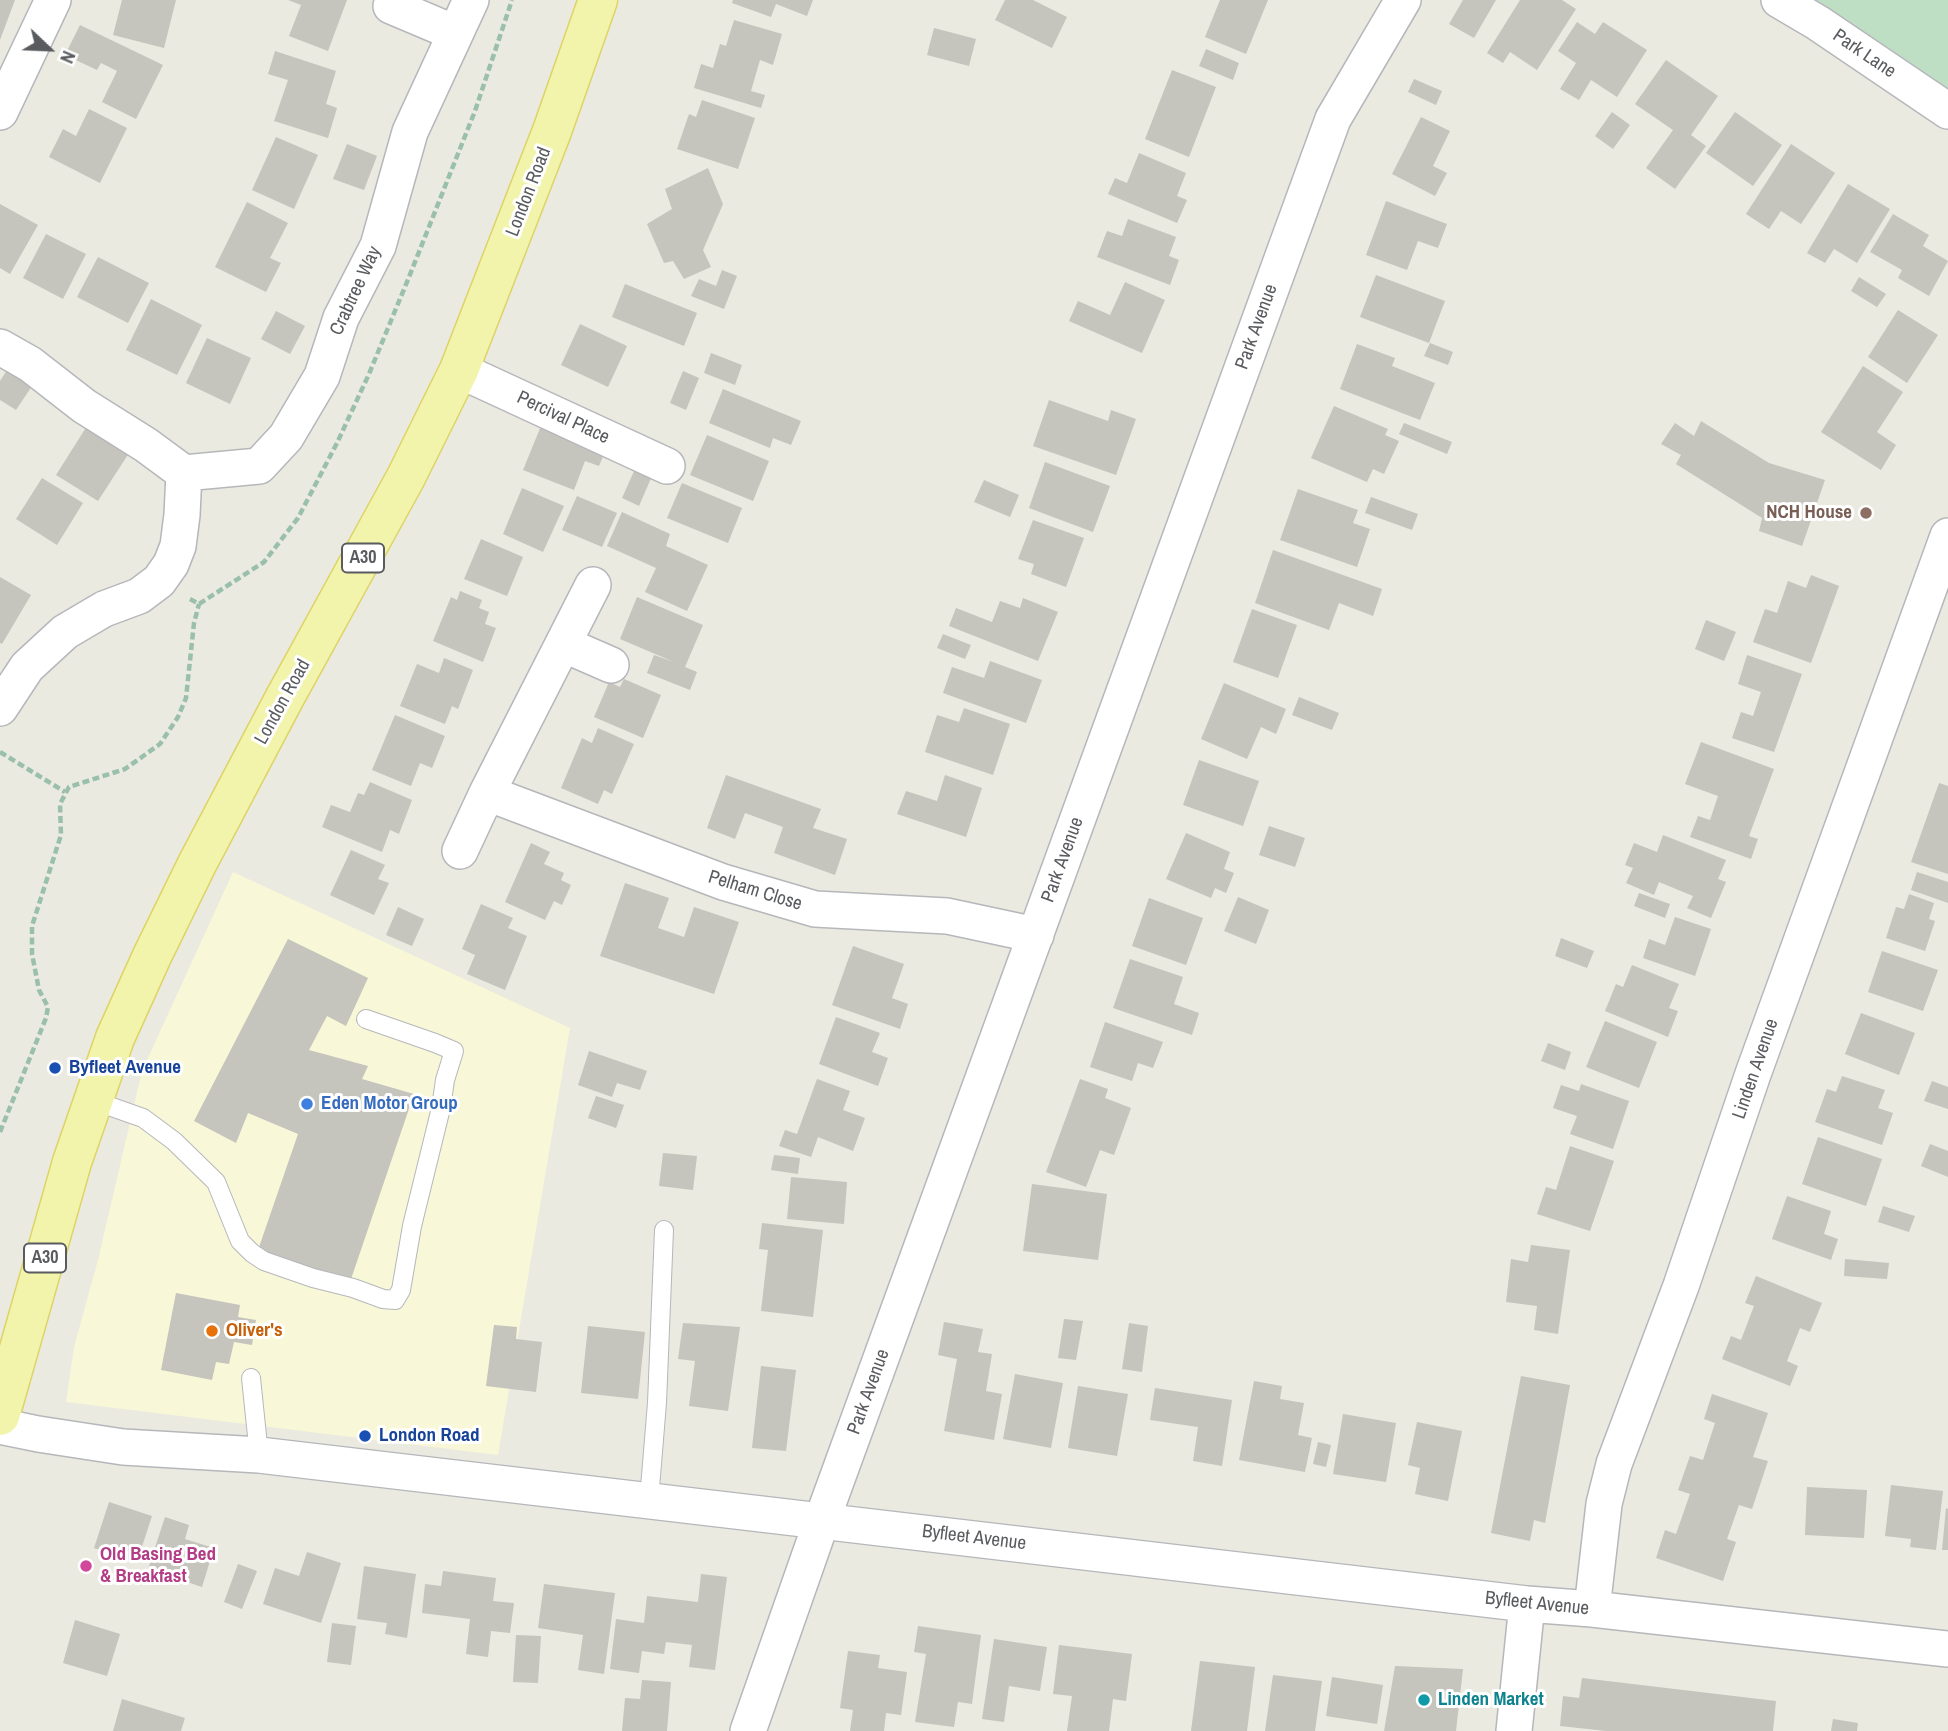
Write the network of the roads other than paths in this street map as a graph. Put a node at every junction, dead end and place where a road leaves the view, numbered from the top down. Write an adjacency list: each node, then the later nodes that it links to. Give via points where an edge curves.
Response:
1 (53, 0): 9 (street)
2 (471, 0): 7 (street, Crabtree Way)
3 (598, 0): 11 (main road, London Road / A30)
4 (1403, 0): 21 (street, Park Avenue, via 1333,119)
5 (1779, 0): 8 (street, Park Lane)
6 (391, 6): 7 (street)
7 (455, 33): 13 (street, Crabtree Way, via 410,132 378,246 341,318 322,376 286,437 259,466)
8 (1948, 111)
9 (0, 112)
10 (0, 347): 13 (street)
11 (459, 370): 12 (street, Percival Place); 23 (main road, London Road / A30, via 197,864 115,1038)
12 (667, 465)
13 (184, 473): 18 (street, via 178,546 159,581 139,596 104,609 65,632 27,667)
14 (1948, 536): 32 (street, Linden Avenue, via 1614,1464 1604,1504)
15 (593, 585): 16 (street)
16 (563, 644): 17 (street); 19 (street)
17 (611, 666)
18 (0, 708)
19 (487, 793): 20 (street); 21 (street, Pelham Close, via 723,882 815,909 947,916)
20 (460, 851)
21 (1036, 935): 30 (street, Park Avenue)
22 (366, 1019): 23 (lane, via 454,1051 401,1290 395,1300 264,1261 240,1241 216,1182 174,1141 143,1118)
23 (92, 1100): 26 (main road, London Road / A30)
24 (664, 1230): 29 (lane)
25 (251, 1378): 28 (lane)
26 (0, 1416)
27 (0, 1426): 28 (street, Byfleet Avenue, via 123,1447)
28 (259, 1455): 29 (street, Byfleet Avenue)
29 (649, 1500): 30 (street, Byfleet Avenue)
30 (822, 1520): 31 (street, Byfleet Avenue); 34 (street, Park Avenue)
31 (1527, 1604): 32 (street, Byfleet Avenue); 35 (street)
32 (1592, 1609): 33 (street, Byfleet Avenue)
33 (1948, 1649)
34 (748, 1731)
35 (1514, 1731)

